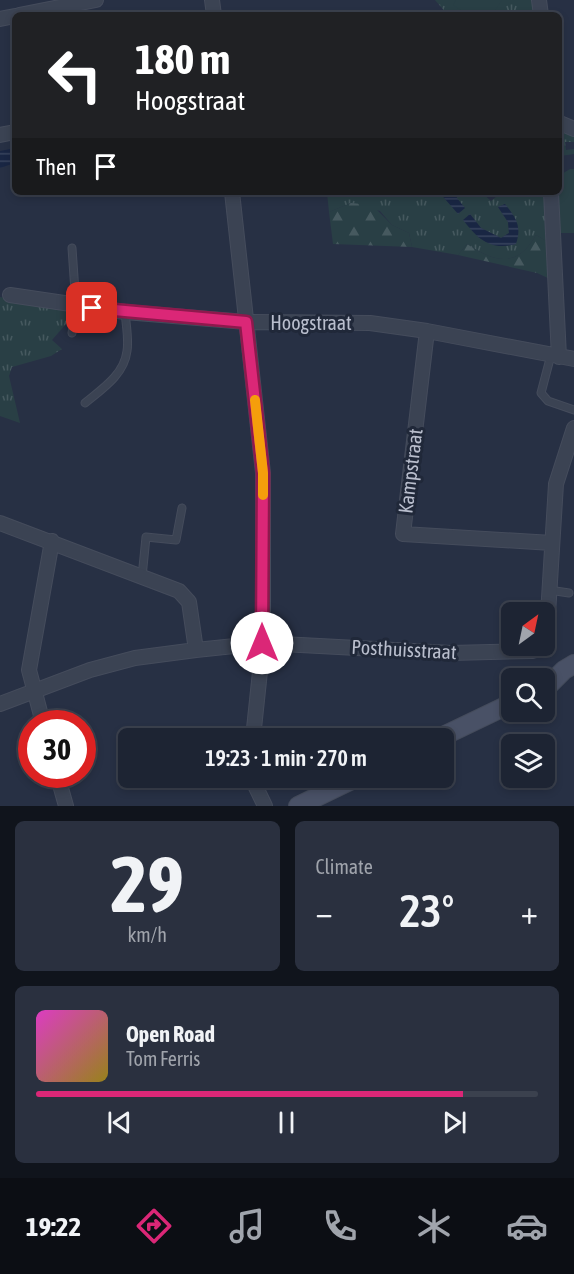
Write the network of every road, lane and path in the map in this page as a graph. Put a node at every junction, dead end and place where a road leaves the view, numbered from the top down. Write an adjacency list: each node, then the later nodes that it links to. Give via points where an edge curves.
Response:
1 (96, 0): 2 (street)
2 (63, 3): 3 (street)
3 (28, 12)
4 (232, 195): 10 (street)
5 (551, 195): 13 (street)
6 (72, 248): 8 (lane)
7 (10, 295): 8 (street, Hoogstraat)
8 (75, 306): 9 (street, Hoogstraat); 12 (lane)
9 (125, 312): 10 (street, Hoogstraat); 15 (lane, via 127,351 122,367 112,381)
10 (246, 322): 11 (street, Hoogstraat, via 370,323); 25 (street, via 263,473)
11 (427, 331): 13 (street, Hoogstraat); 21 (street, Kampstraat, via 403,534)
12 (72, 333)
13 (555, 356): 14 (street, Hoogstraat); 16 (lane, via 541,393 548,401)
14 (574, 359)
15 (85, 403)
16 (574, 410)
17 (574, 428): 21 (street, via 556,484)
18 (182, 508): 22 (lane, via 176,540 146,537)
19 (0, 523): 20 (street)
20 (52, 542): 22 (street); 29 (street, via 29,670)
21 (552, 543): 23 (street)
22 (142, 577): 26 (street, via 179,591 189,602)
23 (549, 590): 24 (lane); 25 (street, Posthuisstraat, via 546,647 532,651 451,653)
24 (569, 593)
25 (262, 643): 26 (street, Posthuisstraat); 33 (street)
26 (196, 650): 29 (street, Posthuisstraat, via 135,658)
27 (574, 668): 28 (main road)
28 (555, 681)
29 (34, 691): 30 (street, Posthuisstraat); 32 (street)
30 (0, 704)
31 (501, 708): 34 (main road)
32 (39, 710)
33 (254, 728)
34 (454, 731)
35 (61, 788): 38 (street)
36 (256, 788): 39 (street)
37 (335, 788): 40 (main road)
38 (66, 806)
39 (265, 806)
40 (298, 806)

